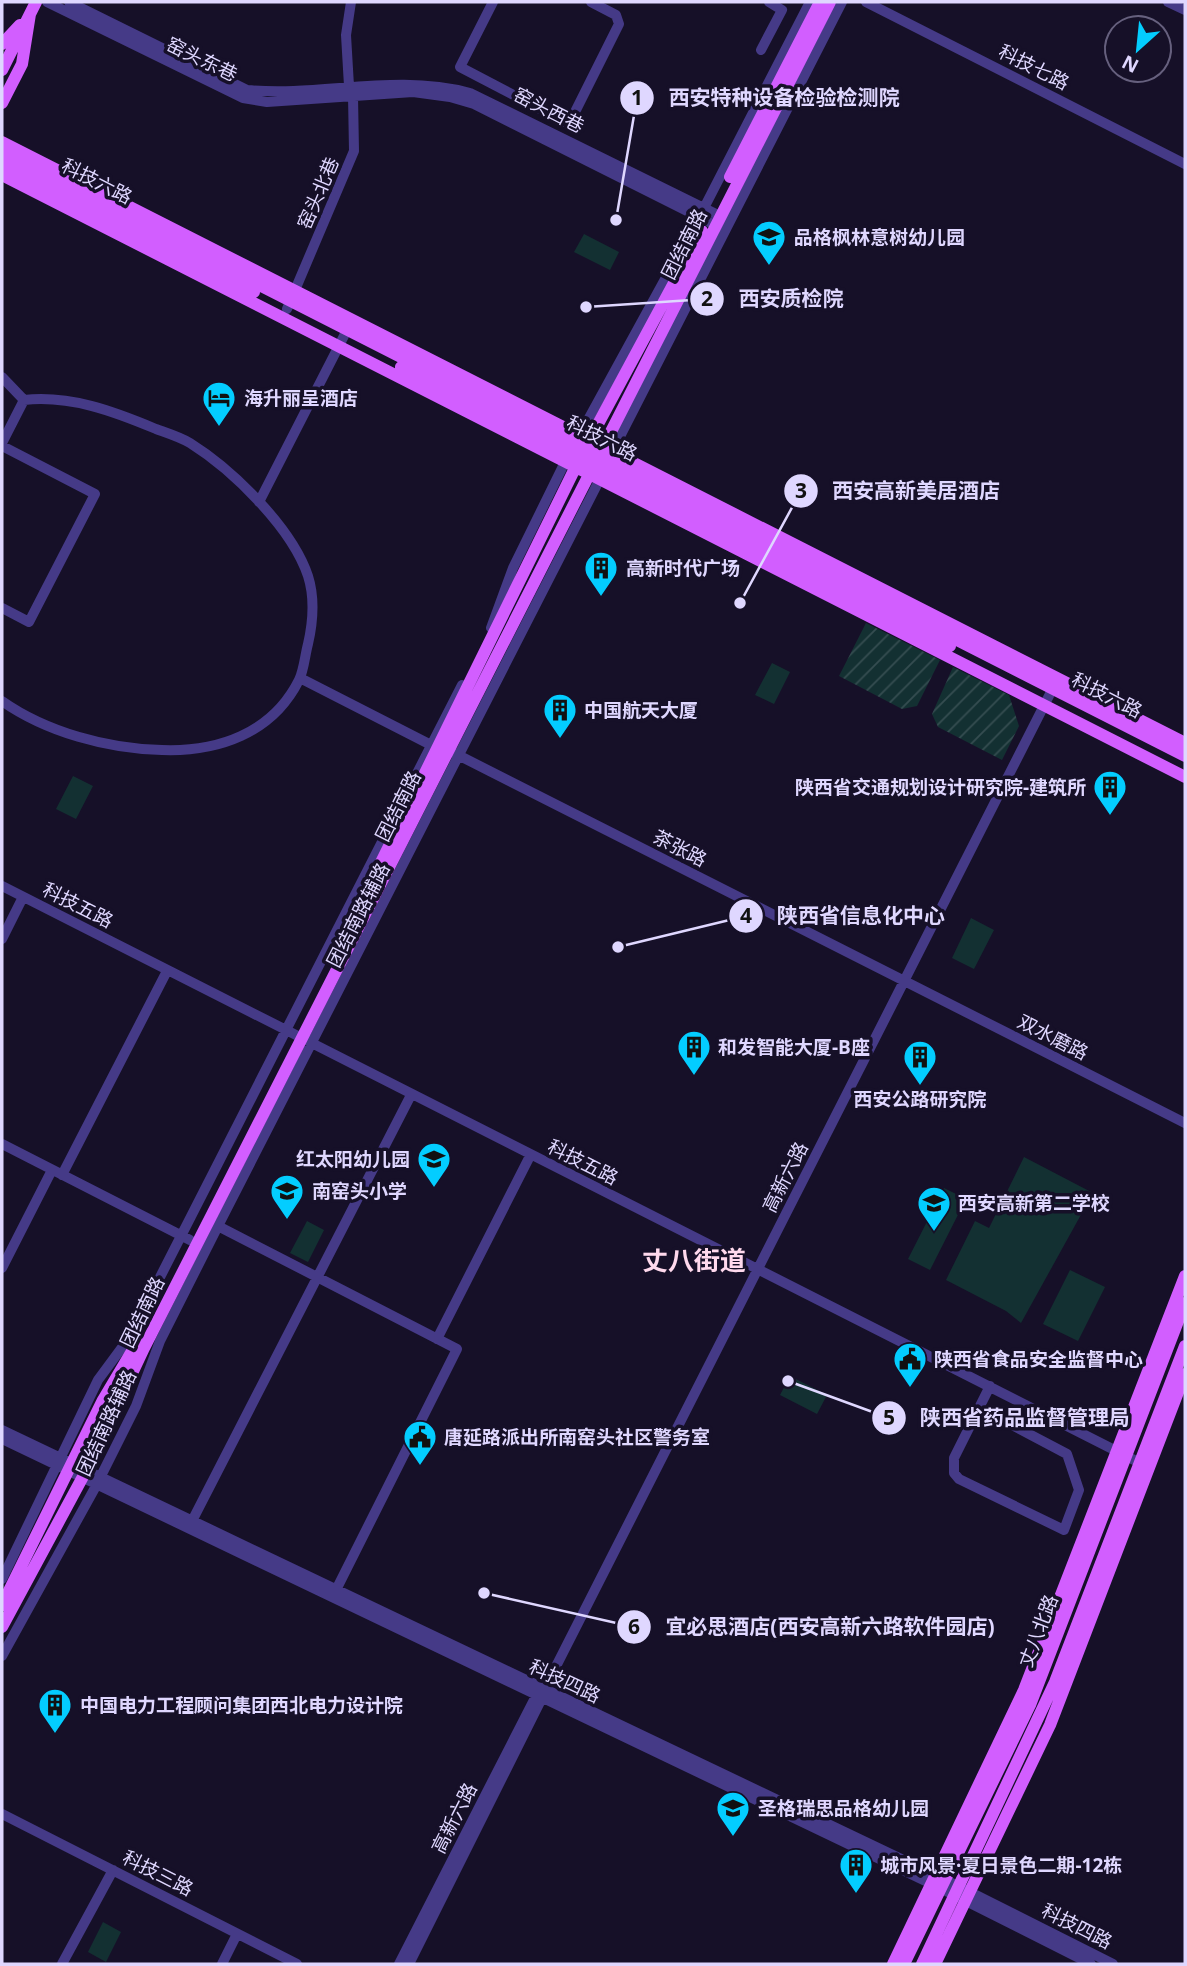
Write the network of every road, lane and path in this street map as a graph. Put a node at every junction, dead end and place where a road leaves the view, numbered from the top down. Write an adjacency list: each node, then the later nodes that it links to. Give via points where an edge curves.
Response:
1 (36, 2): 15 (main road)
2 (47, 2): 19 (street, 窑头东巷, via 243,98 267,102)
3 (69, 2): 19 (street, 窑头东巷, via 247,90)
4 (351, 2): 19 (street, 窑头北巷, via 346,35)
5 (493, 2): 6 (street, via 460,68 569,124 619,24 616,15)
6 (591, 2)
7 (769, 2): 17 (street, via 782,10)
8 (810, 2): 26 (street, 团结南路辅路)
9 (820, 2): 26 (main road, 团结南路)
10 (830, 2): 26 (main road, 团结南路)
11 (842, 2): 32 (street, 团结南路辅路)
12 (866, 2): 24 (street, 科技七路)
13 (1168, 2): 14 (street)
14 (1185, 10)
15 (30, 14): 16 (main road); 18 (main road); 20 (main road, via 22,64)
16 (2, 44)
17 (761, 50)
18 (2, 70)
19 (351, 91): 26 (street, 窑头西巷, via 413,92 474,104); 27 (street, 窑头北巷, via 354,151)
20 (2, 103)
21 (2, 142): 27 (main road)
22 (2, 153): 27 (main road, 科技六路)
23 (2, 164): 27 (main road, 科技六路)
24 (1185, 164)
25 (2, 175): 28 (main road)
26 (709, 217): 32 (main road, 团结南路); 32 (street, 团结南路辅路)
27 (291, 301): 28 (main road, 科技六路); 32 (main road)
28 (343, 338): 32 (main road, 科技六路); 32 (main road); 33 (street)
29 (2, 377): 30 (street)
30 (24, 400): 31 (street); 33 (street, via 50,397 86,404 190,443)
31 (2, 445): 34 (street, via 95,494 29,622)
32 (588, 458): 36 (main road, 科技六路); 36 (main road); 39 (main road, 团结南路); 39 (street, 团结南路辅路)
33 (259, 502): 35 (street, via 299,556 308,578 312,615)
34 (2, 608)
35 (300, 678): 37 (street, via 284,704 255,728 225,744 193,751 149,750 96,741 50,727); 39 (street, 茶张路)
36 (1051, 692): 38 (main road); 40 (main road, 科技六路); 41 (main road, 科技六路); 42 (main road); 47 (street, 高新六路)
37 (2, 701)
38 (1185, 743)
39 (444, 750): 47 (street, 茶张路); 48 (main road, 团结南路); 48 (street, 团结南路辅路)
40 (1185, 756)
41 (1185, 765)
42 (1185, 777)
43 (2, 886): 44 (street, 科技五路)
44 (23, 897): 45 (street); 46 (street, 科技五路)
45 (2, 939)
46 (167, 971): 48 (street, 科技五路); 53 (street)
47 (905, 982): 50 (street, 双水磨路); 57 (street, 高新六路)
48 (299, 1037): 49 (street, 科技五路); 54 (main road, 团结南路); 55 (main road, 团结南路)
49 (411, 1095): 52 (street, 科技五路); 59 (street)
50 (1185, 1124)
51 (2, 1144): 53 (street)
52 (530, 1156): 57 (street, 科技五路); 61 (street)
53 (57, 1172): 55 (street); 56 (street)
54 (213, 1223): 59 (street); 71 (main road, 团结南路); 72 (street, 团结南路辅路, via 136,1406)
55 (186, 1238): 70 (main road, 团结南路)
56 (2, 1268)
57 (758, 1269): 64 (street, 科技五路); 79 (street, 高新六路)
58 (1185, 1276): 68 (main road)
59 (317, 1278): 61 (street); 73 (street)
60 (1185, 1303): 68 (main road, 丈八北路)
61 (437, 1339): 75 (street, via 457,1349)
62 (1185, 1346): 69 (main road, 丈八北路)
63 (1185, 1374): 69 (main road)
64 (990, 1386): 65 (street); 68 (street, 科技五路)
65 (980, 1408): 65 (street, via 954,1458 954,1473 1064,1530 1079,1490 1067,1454)
66 (2, 1430): 70 (street, 科技四路)
67 (2, 1439): 70 (street, 科技四路)
68 (1121, 1453): 69 (street, 科技五路); 82 (main road, 丈八北路, via 1030,1705)
69 (1144, 1465): 83 (main road, 丈八北路)
70 (64, 1466): 71 (street, 科技四路); 74 (street, 团结南路辅路); 76 (main road, 团结南路)
71 (83, 1475): 72 (street, 科技四路); 77 (main road, 团结南路)
72 (98, 1482): 73 (street, 科技四路); 75 (street, 科技四路); 78 (street, 团结南路辅路)
73 (191, 1522): 75 (street, 科技四路)
74 (2, 1579)
75 (334, 1595): 79 (street, 科技四路)
76 (2, 1605)
77 (2, 1628)
78 (2, 1656)
79 (541, 1695): 82 (street, 科技四路); 88 (street, 高新六路); 89 (street, 高新六路)
80 (2, 1814): 81 (street, 科技三路)
81 (113, 1870): 84 (street, 科技三路); 85 (street)
82 (938, 1882): 83 (street, 科技四路); 90 (main road); 91 (main road, 丈八北路)
83 (963, 1894): 92 (main road, 丈八北路); 93 (main road); 94 (street, 科技四路); 95 (street, 科技四路)
84 (237, 1934): 86 (street); 87 (street, 科技三路)
85 (62, 1964)
86 (222, 1964)
87 (297, 1964)
88 (399, 1964)
89 (409, 1964)
90 (893, 1964)
91 (904, 1964)
92 (922, 1964)
93 (935, 1964)
94 (1091, 1964)
95 (1113, 1964)

